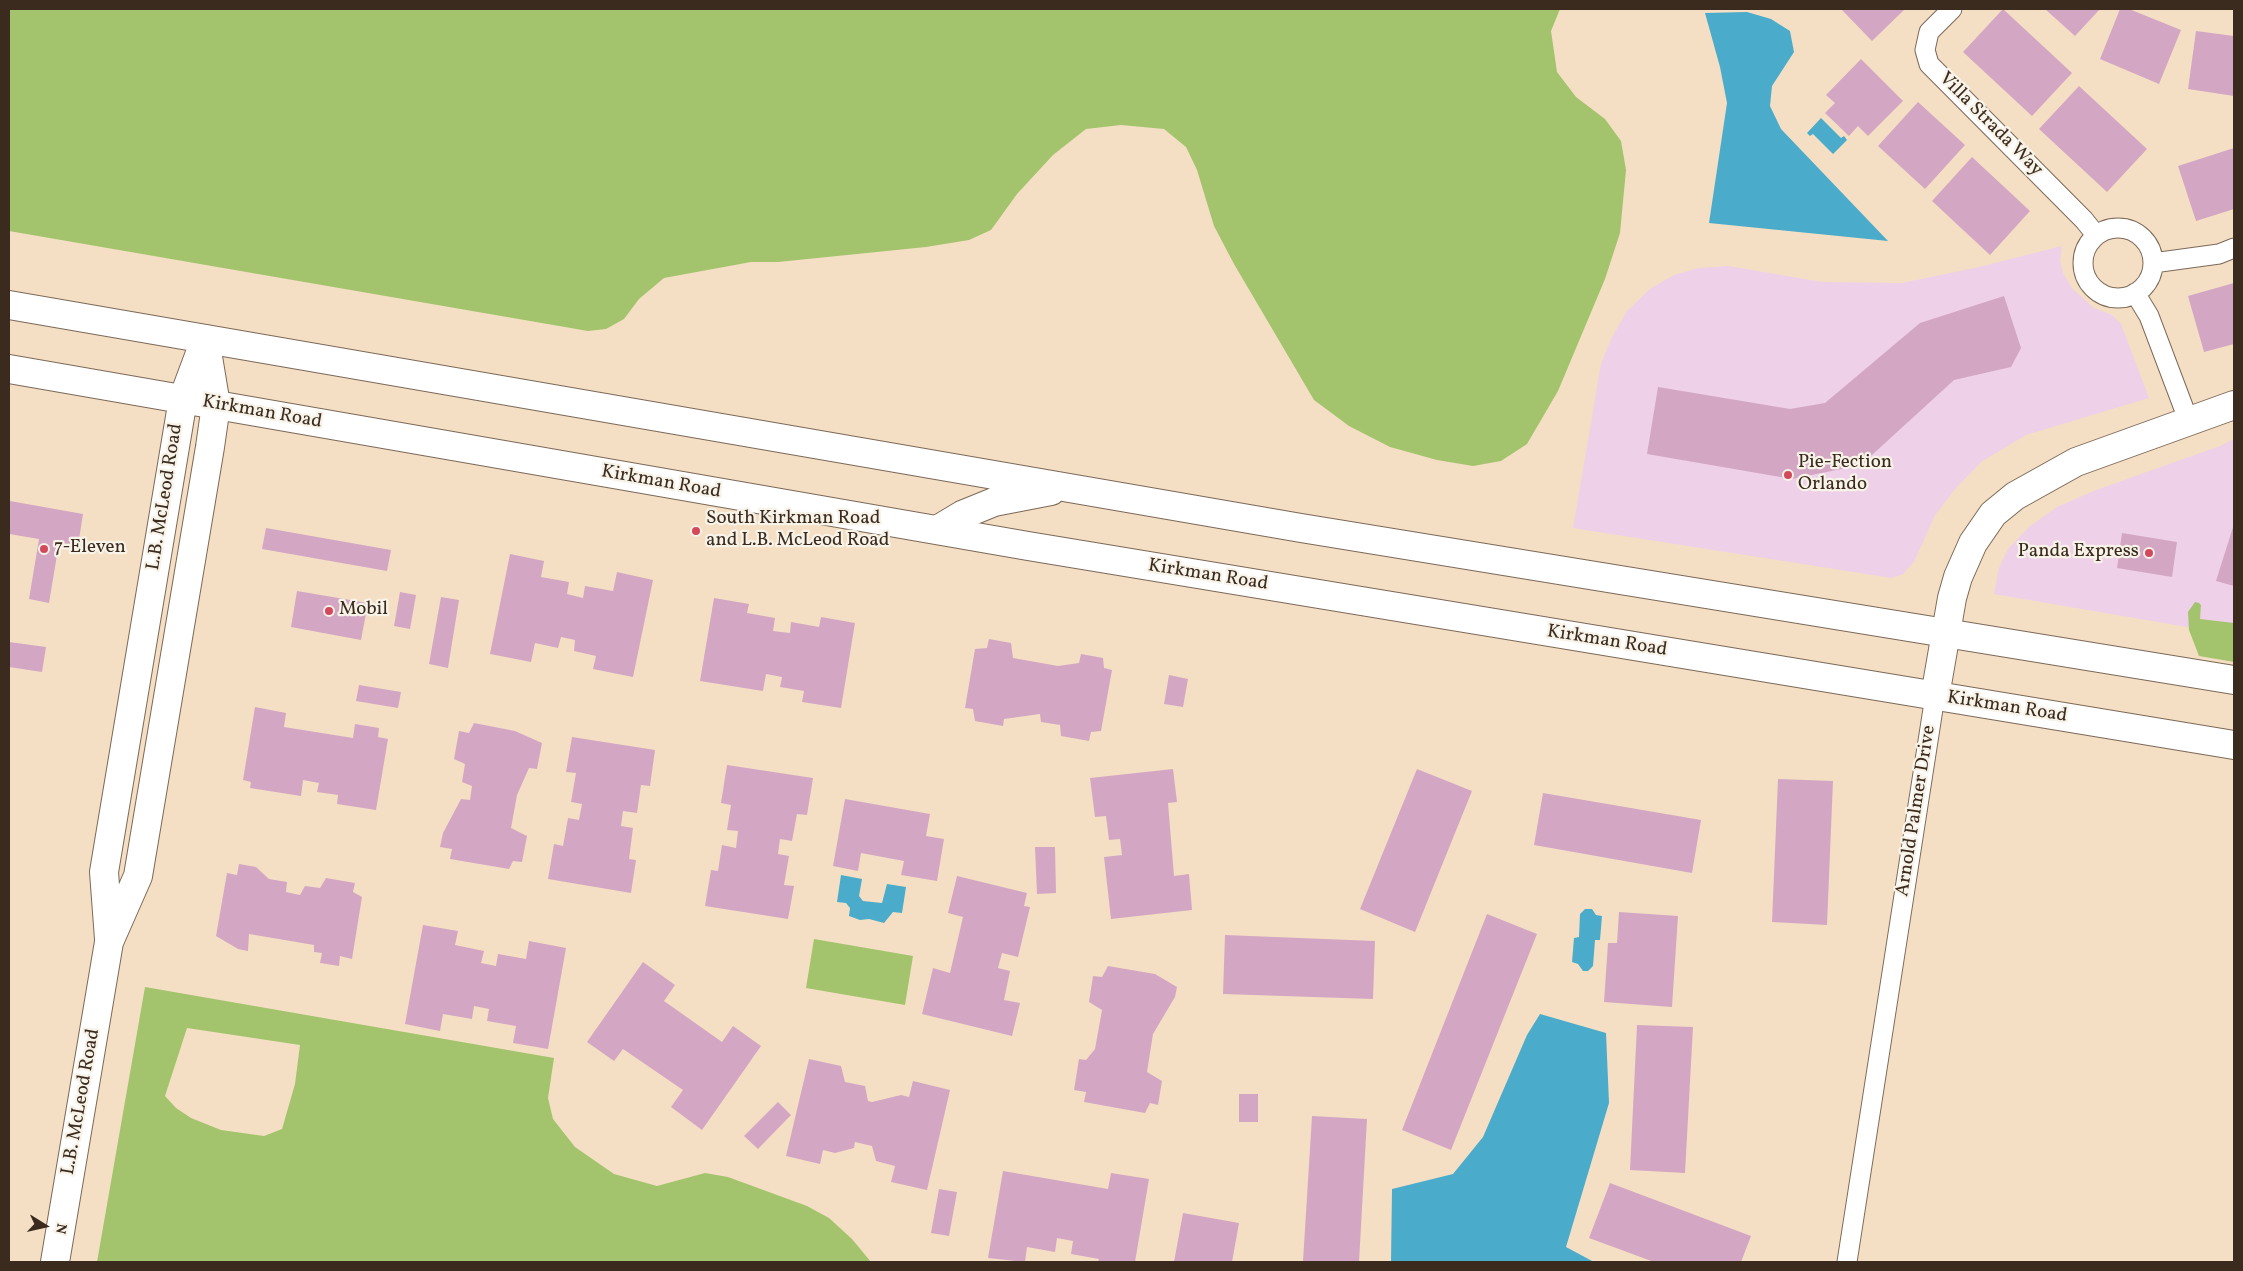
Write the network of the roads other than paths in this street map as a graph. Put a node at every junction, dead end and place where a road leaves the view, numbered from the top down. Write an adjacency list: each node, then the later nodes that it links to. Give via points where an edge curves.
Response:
1 (1952, 9): 2 (street, Villa Strada Way, via 1929,32 1925,50 1929,64)
2 (2096, 235): 4 (street, via 2111,228 2135,232 2145,240); 5 (street, via 2082,262 2090,284 2111,297)
3 (2234, 248): 4 (street, via 2219,254)
4 (2153, 263): 5 (street, via 2144,286)
5 (2135, 293): 12 (street, via 2149,316)
6 (9, 305): 7 (main road)
7 (205, 339): 9 (main road, L.B. McLeod Road); 10 (main road, L.B. McLeod Road); 13 (main road)
8 (9, 369): 9 (main road, Kirkman Road)
9 (182, 399): 10 (main road, Kirkman Road); 19 (main road, L.B. McLeod Road, via 104,872)
10 (216, 405): 14 (main road, Kirkman Road); 19 (main road, L.B. McLeod Road, via 138,876)
11 (2234, 405): 12 (main road, Arnold Palmer Drive)
12 (2189, 422): 15 (main road, Arnold Palmer Drive, via 2076,462 2015,496 1993,514 1973,544 1958,577)
13 (1068, 488): 14 (main road, via 994,502); 15 (main road)
14 (937, 530): 17 (main road, Kirkman Road)
15 (1946, 634): 16 (main road); 17 (main road, Arnold Palmer Drive)
16 (2234, 680)
17 (1935, 696): 18 (main road, Kirkman Road); 21 (street, Arnold Palmer Drive)
18 (2234, 744)
19 (110, 942): 20 (main road, L.B. McLeod Road)
20 (55, 1262)
21 (1847, 1262)

